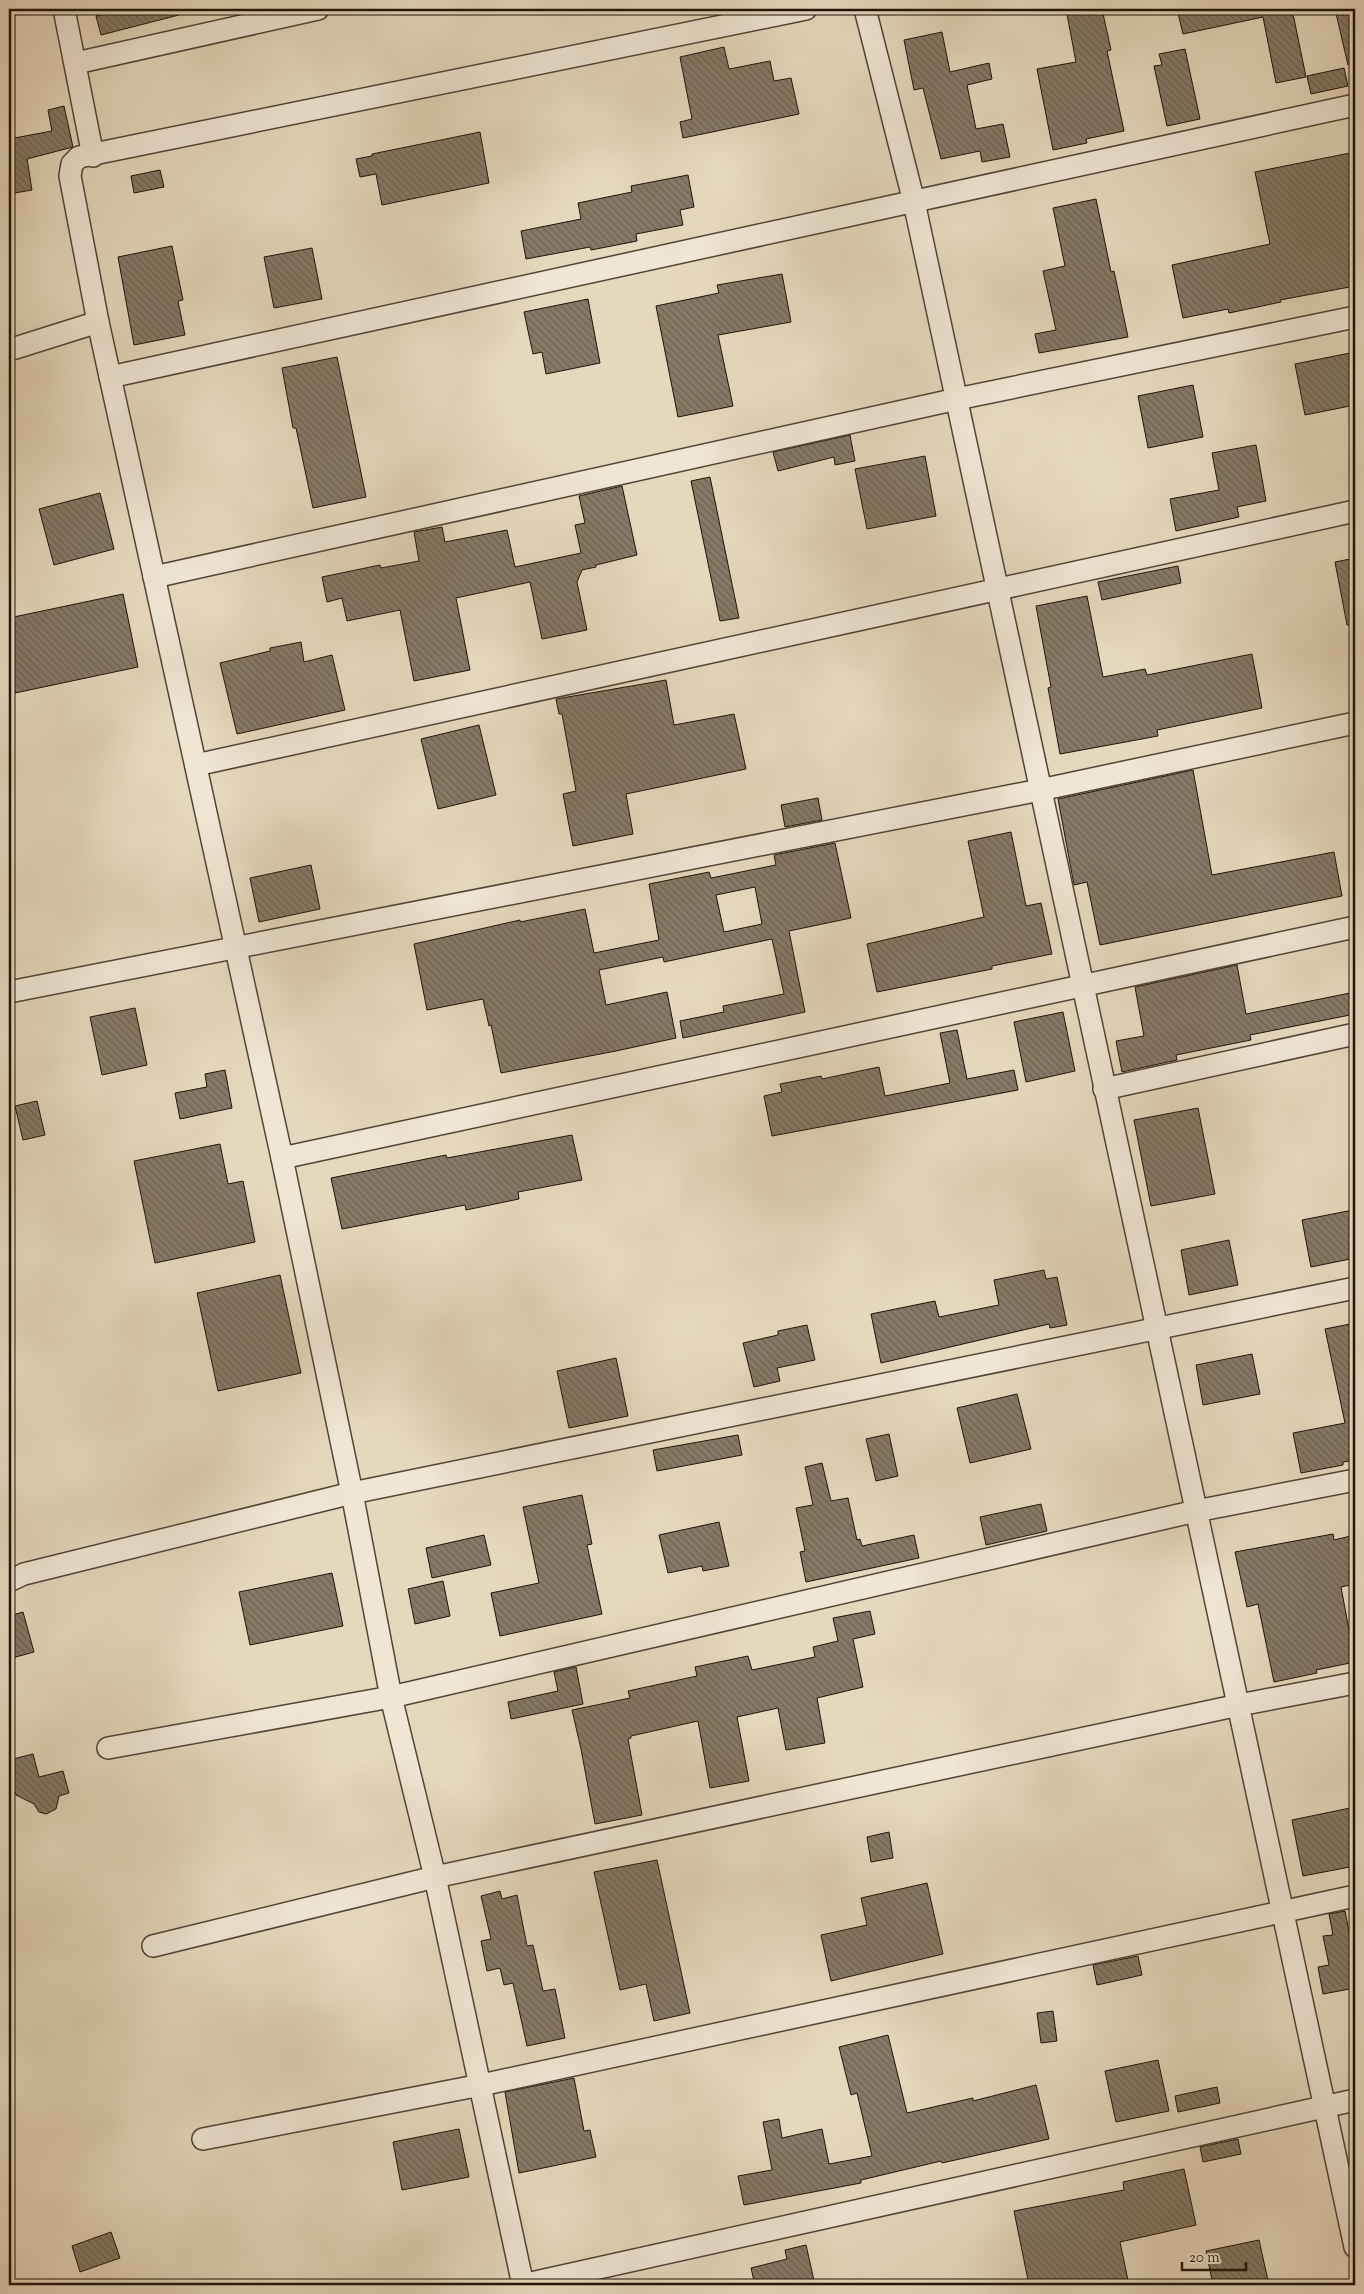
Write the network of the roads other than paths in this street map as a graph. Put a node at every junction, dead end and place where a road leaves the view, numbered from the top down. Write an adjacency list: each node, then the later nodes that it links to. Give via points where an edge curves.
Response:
1 (64, 9): 5 (street)
2 (318, 9): 5 (street)
3 (806, 9): 7 (street)
4 (865, 9): 8 (street)
5 (76, 63): 7 (street)
6 (1355, 105): 8 (street)
7 (93, 156): 10 (street, via 79,157 72,164 70,176)
8 (914, 202): 12 (street); 13 (street)
9 (1355, 316): 13 (street)
10 (98, 322): 11 (street); 12 (street)
11 (9, 350)
12 (110, 377): 15 (street)
13 (957, 399): 15 (street); 16 (street)
14 (1355, 511): 16 (street)
15 (154, 577): 18 (street)
16 (998, 589): 18 (street); 19 (street)
17 (1355, 723): 19 (street)
18 (196, 765): 21 (street)
19 (1040, 790): 21 (street); 22 (street)
20 (1355, 927): 22 (street)
21 (236, 948): 23 (street); 26 (street)
22 (1082, 986): 25 (street); 26 (street)
23 (9, 992)
24 (1355, 1034): 25 (street)
25 (1104, 1089): 28 (street)
26 (282, 1158): 30 (street)
27 (1355, 1288): 28 (street)
28 (1156, 1330): 30 (street); 31 (street)
29 (1355, 1480): 31 (street)
30 (352, 1493): 32 (street, via 24,1574); 34 (street)
31 (1196, 1511): 34 (street); 35 (street)
32 (9, 1581)
33 (1355, 1683): 35 (street)
34 (391, 1697): 36 (street); 37 (street)
35 (1239, 1705): 37 (street); 39 (street)
36 (108, 1748)
37 (436, 1877): 40 (street); 41 (street)
38 (1355, 1896): 39 (street)
39 (1282, 1912): 41 (street); 43 (street)
40 (153, 1946)
41 (481, 2085): 44 (street); 46 (street)
42 (1355, 2100): 43 (street)
43 (1326, 2107): 45 (street); 46 (street)
44 (203, 2139)
45 (1355, 2247)
46 (522, 2285)

